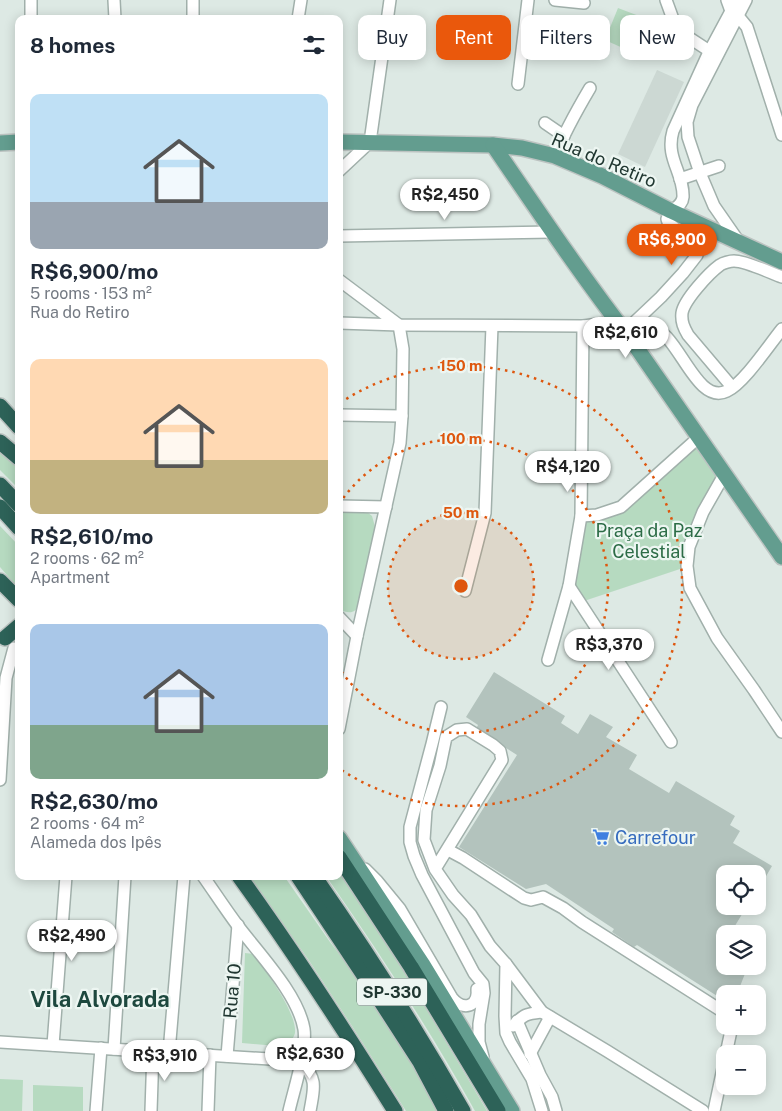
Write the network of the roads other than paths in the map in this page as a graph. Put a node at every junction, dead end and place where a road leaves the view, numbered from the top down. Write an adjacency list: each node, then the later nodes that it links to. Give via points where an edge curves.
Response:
1 (30, 0): 13 (street)
2 (114, 0): 14 (street)
3 (193, 0): 15 (street)
4 (301, 0): 16 (street)
5 (390, 0): 27 (street)
6 (528, 0): 18 (street)
7 (555, 0): 11 (street)
8 (666, 0): 17 (street, via 677,29)
9 (737, 0): 12 (street)
10 (746, 0): 12 (street)
11 (584, 3)
12 (732, 9): 17 (street); 22 (street, via 747,27)
13 (31, 15)
14 (115, 15)
15 (193, 15)
16 (299, 15)
17 (713, 54): 20 (street)
18 (518, 84)
19 (590, 88): 23 (street)
20 (689, 103): 32 (street, via 688,137); 33 (street, via 670,140)
21 (544, 123): 23 (street)
22 (782, 135)
23 (564, 136): 29 (street)
24 (0, 142): 25 (main road)
25 (15, 142)
26 (343, 142): 27 (main road, Rua do Retiro)
27 (370, 142): 28 (main road, Rua do Retiro); 31 (street)
28 (494, 145): 29 (main road, Rua do Retiro); 35 (main road)
29 (555, 156): 34 (main road, Rua do Retiro)
30 (719, 166): 32 (street)
31 (343, 167)
32 (700, 173): 33 (street); 37 (street, via 714,206)
33 (680, 179): 34 (street, via 683,200)
34 (671, 211): 37 (main road, Rua do Retiro); 46 (street, via 668,222 696,247 697,255 661,297)
35 (552, 232): 36 (street); 46 (main road)
36 (343, 236)
37 (739, 242): 38 (main road, Rua do Retiro)
38 (782, 262)
39 (782, 277): 47 (street, via 735,261 721,264 685,303 682,326)
40 (343, 283): 42 (street)
41 (343, 323): 42 (street)
42 (399, 325): 43 (street); 50 (street, via 403,349)
43 (492, 326): 44 (street); 66 (street, via 485,513)
44 (583, 326): 46 (street); 61 (street)
45 (782, 329): 47 (street, via 742,380)
46 (624, 332): 47 (street, via 650,328 659,331 706,390 717,394); 52 (main road)
47 (732, 387)
48 (0, 406): 51 (highway)
49 (343, 415): 50 (street)
50 (402, 416): 59 (street, via 400,443)
51 (15, 423)
52 (698, 438): 55 (main road); 61 (street, via 621,507 597,515)
53 (0, 442): 54 (highway)
54 (15, 455)
55 (724, 475): 63 (main road); 75 (street, via 703,512 690,547 687,566 690,588 717,638)
56 (0, 484): 57 (highway)
57 (15, 501)
58 (343, 506): 59 (street)
59 (386, 507): 70 (street)
60 (0, 508): 62 (highway)
61 (581, 516): 65 (street)
62 (15, 524)
63 (782, 557)
64 (0, 580): 67 (highway)
65 (569, 586): 72 (street); 77 (street)
66 (465, 591)
67 (15, 596)
68 (343, 620): 70 (street)
69 (15, 632): 71 (highway)
70 (357, 636): 74 (street)
71 (7, 643): 79 (street)
72 (548, 660)
73 (441, 707): 78 (street)
74 (343, 708)
75 (782, 732)
76 (446, 740): 78 (street); 80 (street, via 457,730 467,729 500,751 502,760); 82 (street, via 426,810 424,840)
77 (671, 742)
78 (432, 744): 92 (street, via 410,826 410,842 422,875)
79 (0, 780)
80 (448, 850): 82 (street); 93 (street, via 524,898 543,897 563,908)
81 (344, 855): 92 (street, via 377,881 400,909 457,1004 465,1006 476,1001); 107 (main road, via 419,958); 118 (highway)
82 (435, 869): 91 (street)
83 (66, 880): 98 (street)
84 (125, 880): 100 (street)
85 (184, 880): 103 (street)
86 (206, 880): 90 (street)
87 (242, 880): 115 (highway)
88 (301, 880): 116 (highway, SP-330, via 420,1062)
89 (317, 880): 117 (highway, SP-330, via 384,980)
90 (238, 925): 105 (street, Rua 10); 106 (street, via 295,1004 304,1029)
91 (506, 964): 94 (street); 96 (street)
92 (474, 973): 107 (street, via 483,984 479,1042)
93 (716, 1007)
94 (546, 1014): 95 (street, via 532,1013); 102 (street); 122 (street)
95 (517, 1021): 96 (street); 102 (street)
96 (506, 1032): 108 (street)
97 (0, 1042): 98 (street)
98 (53, 1045): 99 (street)
99 (101, 1048): 100 (street); 110 (street)
100 (114, 1049): 101 (street)
101 (153, 1051): 103 (street); 111 (street)
102 (531, 1051): 108 (street); 121 (street)
103 (169, 1052): 104 (street)
104 (210, 1055): 105 (street); 112 (street)
105 (227, 1056): 106 (street)
106 (301, 1061): 113 (street); 114 (street, via 310,1071 314,1087)
107 (486, 1066): 119 (main road)
108 (526, 1068): 120 (street)
109 (717, 1095): 123 (street)
110 (96, 1111)
111 (150, 1111)
112 (208, 1111)
113 (289, 1111)
114 (310, 1111)
115 (395, 1111)
116 (446, 1111)
117 (463, 1111)
118 (498, 1111)
119 (512, 1111)
120 (542, 1111)
121 (556, 1111)
122 (703, 1111)
123 (714, 1111)

